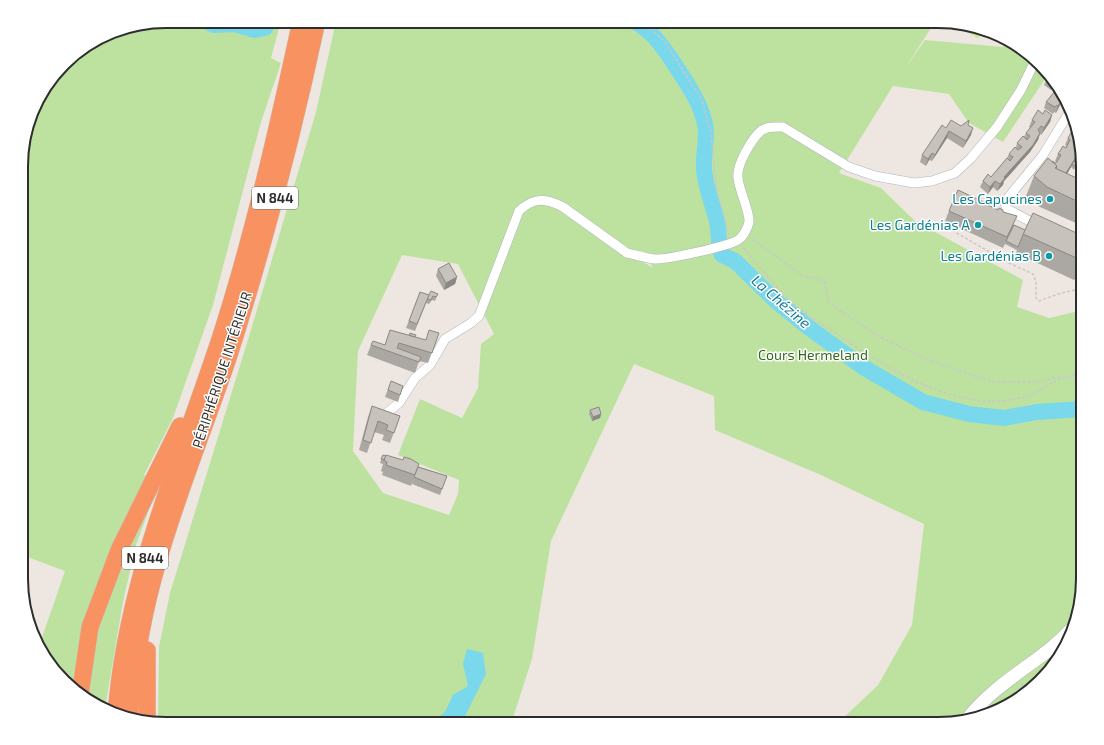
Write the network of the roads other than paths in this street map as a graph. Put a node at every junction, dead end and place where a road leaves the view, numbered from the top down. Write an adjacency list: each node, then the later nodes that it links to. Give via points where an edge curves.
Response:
1 (301, 28): 3 (highway, N 844)
2 (314, 28): 3 (highway, PÉRIPHÉRIQUE INTÉRIEUR / N 844)
3 (300, 64): 7 (highway, N 844, via 230,307); 9 (highway, PÉRIPHÉRIQUE INTÉRIEUR / N 844, via 279,184 244,307 164,540)
4 (1033, 65): 8 (street, via 1021,90 997,127 971,158 955,173 932,182 914,183 875,176 849,167 783,127 771,126 762,130 748,147 739,164 737,176 749,222 744,233 734,242 713,248 668,259 640,256 628,253 553,202 540,200 528,203 519,211 479,316 445,339 430,365 415,378 399,403)
5 (1067, 116): 6 (street, via 1043,155 1005,204 1007,209)
6 (1049, 231)
7 (197, 407): 11 (highway, via 187,412 119,550 90,627); 12 (highway, N 844, via 159,513 137,586 124,650)
8 (388, 412)
9 (147, 603): 13 (highway, PÉRIPHÉRIQUE INTÉRIEUR / N 844, via 136,655); 15 (highway, via 152,617 146,665)
10 (1063, 637): 14 (street, via 1047,653 991,694)
11 (81, 688)
12 (117, 708)
13 (130, 712)
14 (974, 712)
15 (147, 716)

